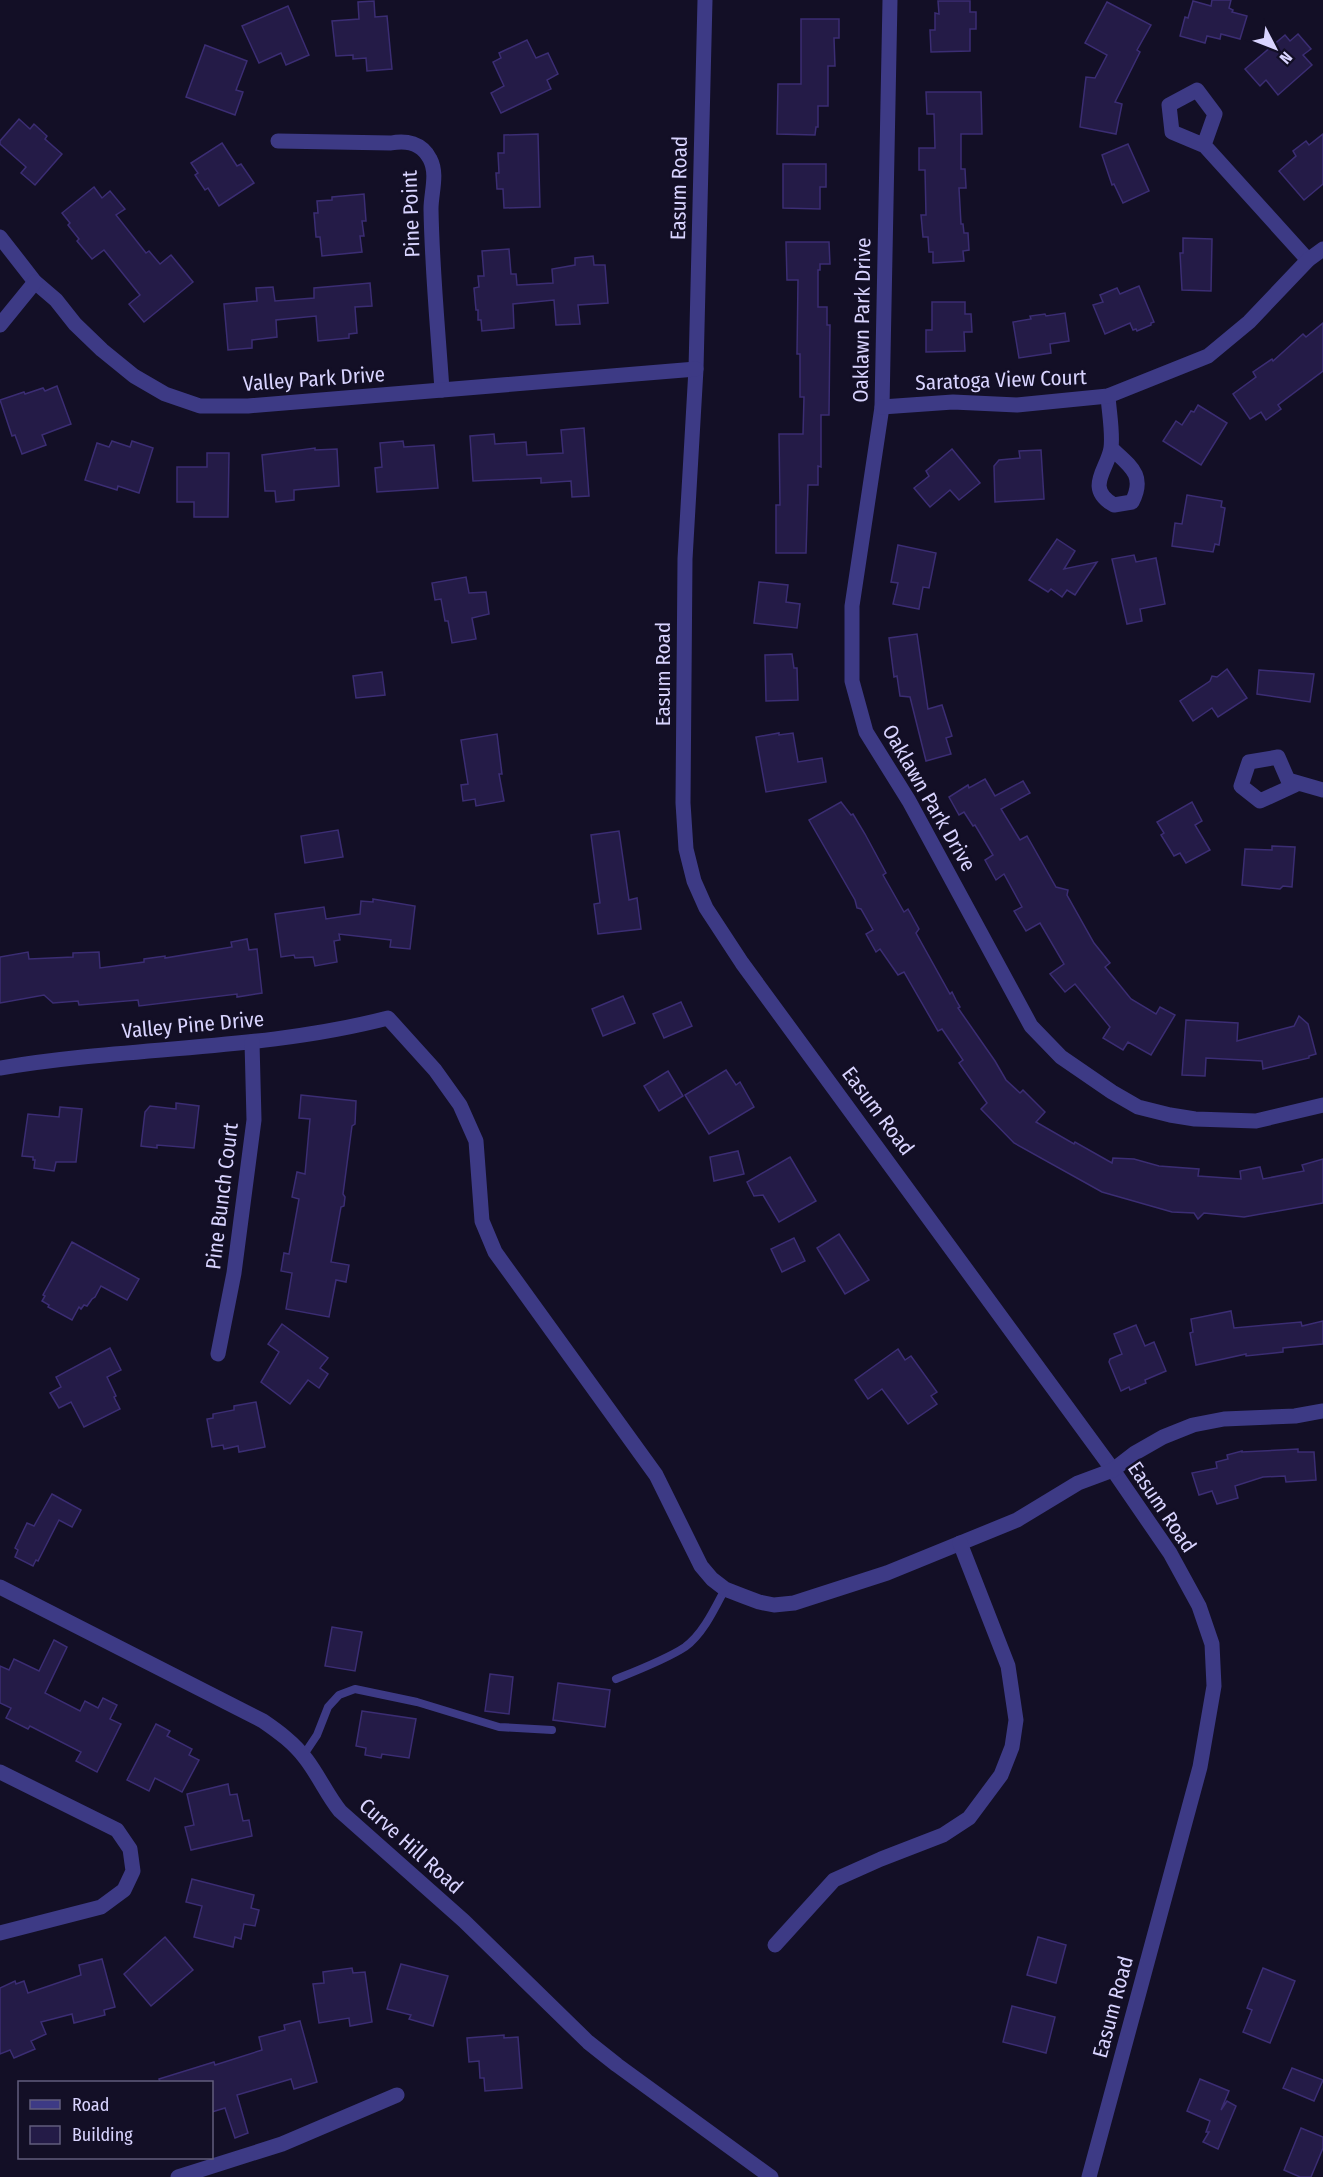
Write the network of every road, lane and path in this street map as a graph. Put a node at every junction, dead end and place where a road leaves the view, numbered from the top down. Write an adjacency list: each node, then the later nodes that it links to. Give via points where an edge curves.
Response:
1 (705, 0): 10 (street, Easum Road)
2 (890, 0): 13 (street, Oaklawn Park Drive)
3 (278, 141): 11 (street, Pine Point, via 400,141 418,146 431,160)
4 (1203, 145): 7 (street, via 1172,132 1169,105 1197,90 1215,114 1204,145)
5 (0, 237): 8 (street, Valley Park Drive)
6 (1323, 249): 7 (street, Saratoga View Court)
7 (1308, 260): 12 (street, Saratoga View Court, via 1249,322 1208,356)
8 (34, 282): 9 (street); 11 (street, Valley Park Drive, via 134,376 165,394 200,406 248,406)
9 (0, 325)
10 (696, 369): 11 (street, Valley Park Drive); 22 (street, Easum Road, via 685,559 683,803 686,849 694,881 706,908 742,963)
11 (442, 390)
12 (1108, 396): 13 (street, Saratoga View Court, via 1017,405 953,402); 14 (street)
13 (882, 407): 19 (street, Oaklawn Park Drive, via 852,606 852,681 866,732 909,801 1031,1026 1061,1057 1138,1107 1196,1119 1256,1121)
14 (1111, 448)
15 (1295, 785): 16 (street, via 1260,801 1241,786 1249,762 1278,757 1288,780)
16 (1323, 790)
17 (252, 1042): 18 (street, Valley Pine Drive, via 55,1058); 20 (street, Pine Bunch Court, via 252,1140 234,1273); 25 (street, Valley Pine Drive, via 388,1018 435,1070 460,1105 476,1141 482,1221 495,1252 656,1475 701,1566)
18 (0, 1068)
19 (1323, 1105)
20 (218, 1354)
21 (1323, 1412): 22 (street, via 1193,1425 1154,1442)
22 (1113, 1470): 23 (street, via 1078,1483 1017,1520); 35 (street, Easum Road, via 1170,1553 1199,1605 1212,1644 1214,1686 1200,1767)
23 (960, 1543): 25 (street, via 887,1573 794,1603 759,1602); 31 (street, via 1013,1687 1016,1720 1012,1747 1001,1775 969,1818 943,1835 834,1880)
24 (0, 1587): 28 (street, Curve Hill Road, via 263,1721 286,1737)
25 (725, 1589): 26 (lane, via 709,1619 686,1646)
26 (616, 1679)
27 (552, 1730): 28 (lane, via 499,1727 417,1702 355,1689 339,1695 328,1707 317,1736)
28 (303, 1756): 34 (street, Curve Hill Road, via 340,1811 464,1921 560,2016 617,2065)
29 (0, 1772): 30 (street, via 117,1830 130,1849 133,1871 124,1890 101,1907)
30 (0, 1934)
31 (775, 1945)
32 (397, 2096): 33 (street, via 282,2144)
33 (178, 2177)
34 (771, 2177)
35 (1089, 2177)

